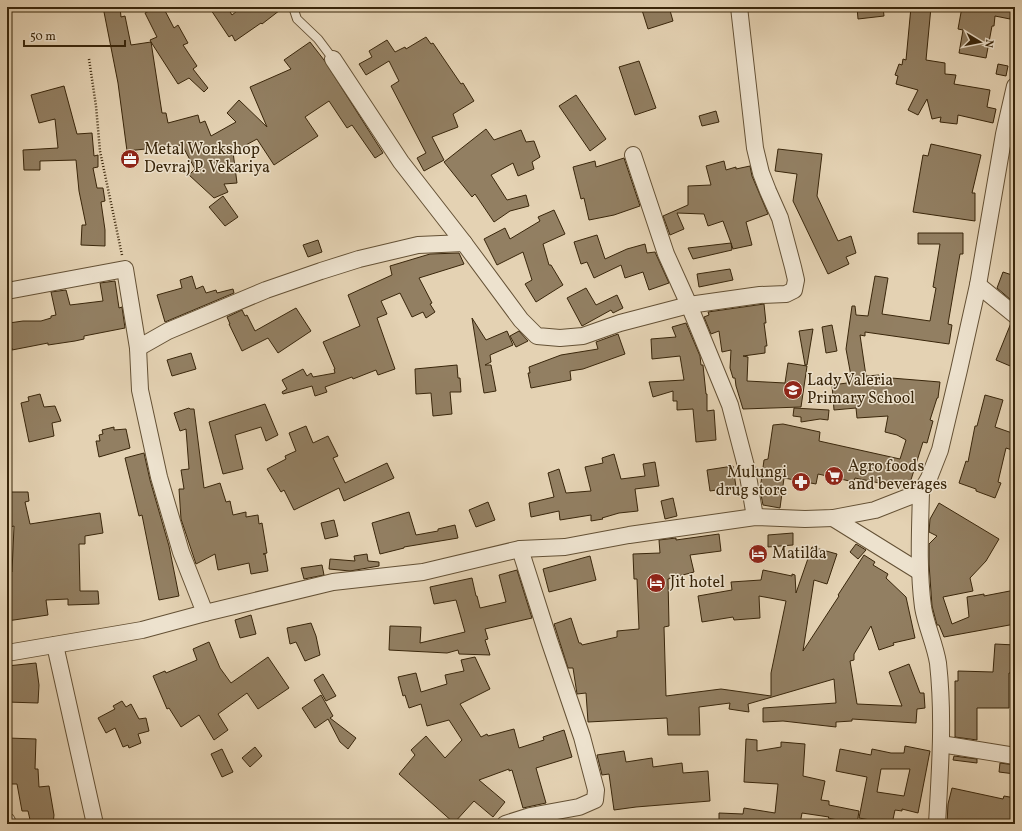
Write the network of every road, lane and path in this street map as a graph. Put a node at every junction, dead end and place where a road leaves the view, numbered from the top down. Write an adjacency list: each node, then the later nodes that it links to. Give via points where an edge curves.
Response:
1 (293, 7): 4 (lane, via 297,19 318,39)
2 (739, 7): 11 (street, via 755,148 768,191 780,218 796,280 794,290 786,294)
3 (89, 59): 8 (path, via 100,151)
4 (332, 59): 7 (street, via 401,162)
5 (1015, 86): 9 (street, via 1004,134)
6 (633, 155): 11 (street, via 666,254)
7 (464, 243): 11 (street, via 521,320 537,336 583,336 620,323); 13 (street, via 418,245 321,271 266,290 168,331)
8 (125, 269): 10 (street); 13 (street)
9 (978, 285): 12 (street); 14 (street, via 940,450)
10 (7, 291)
11 (689, 305): 15 (street, via 730,405 747,470)
12 (1015, 315)
13 (138, 348): 19 (street, via 140,390 159,477 181,552)
14 (921, 492): 16 (street, via 875,510); 18 (street)
15 (755, 517): 16 (street); 17 (street, via 628,535 565,547)
16 (833, 518): 18 (street)
17 (520, 549): 19 (street, via 423,572 333,582); 25 (street, via 582,737 596,790 595,800 580,807 530,816)
18 (920, 572): 22 (street, via 924,609 937,662)
19 (205, 612): 20 (street, via 142,630)
20 (55, 645): 21 (street); 24 (street)
21 (7, 653)
22 (941, 744): 23 (street); 26 (street)
23 (1015, 756)
24 (95, 824)
25 (505, 824)
26 (937, 824)

